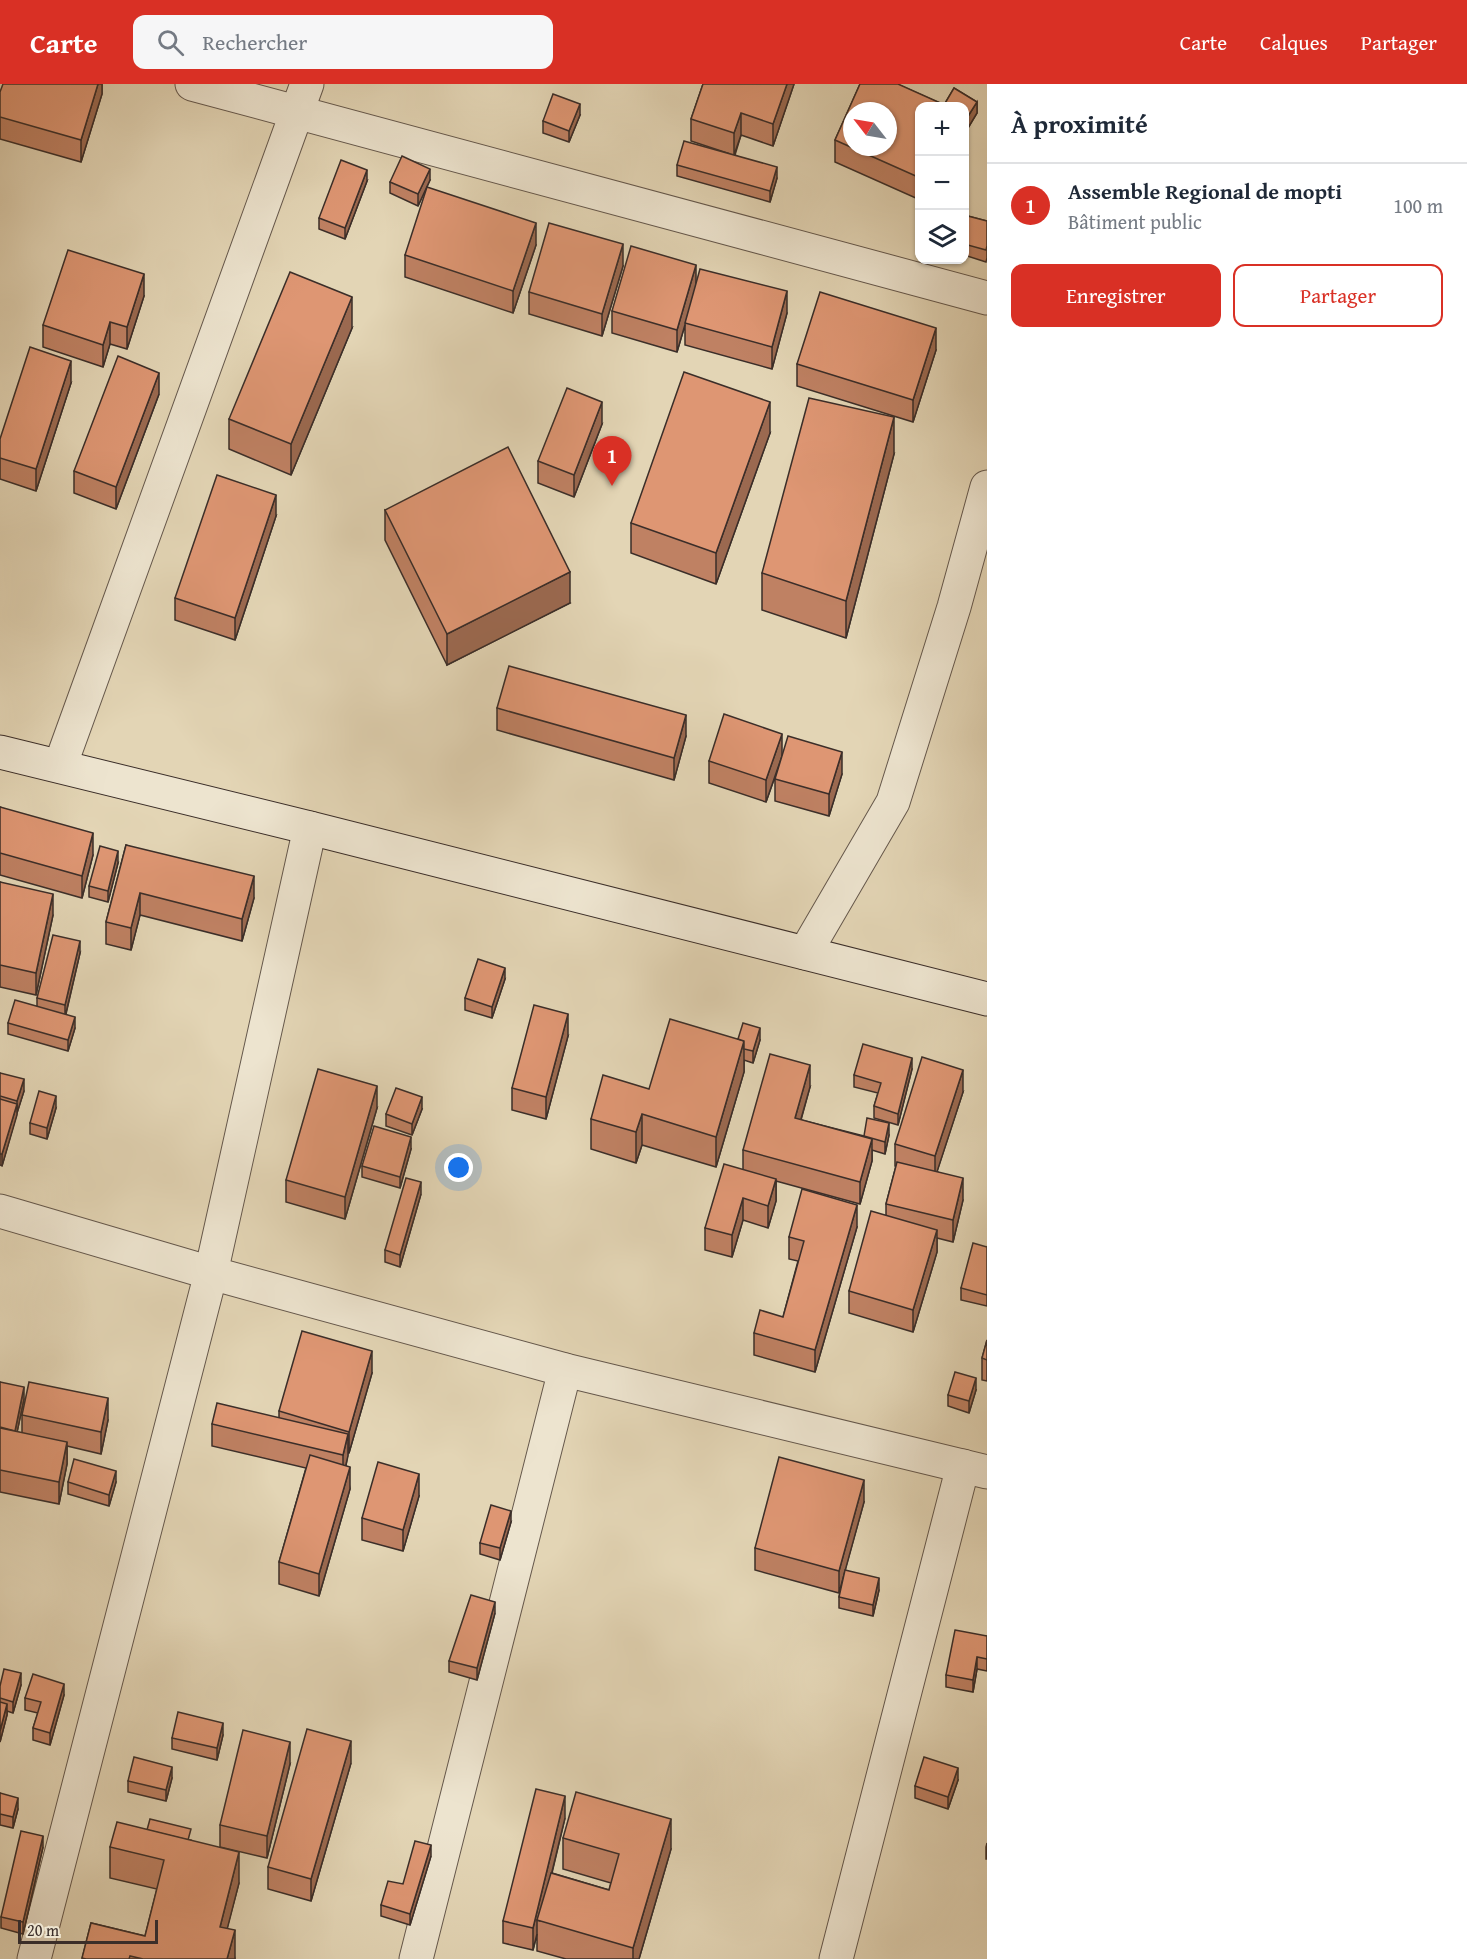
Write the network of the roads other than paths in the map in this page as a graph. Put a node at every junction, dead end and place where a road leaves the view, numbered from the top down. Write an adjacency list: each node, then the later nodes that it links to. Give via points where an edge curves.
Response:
1 (192, 84): 2 (street)
2 (302, 98): 3 (street); 6 (street)
3 (987, 298)
4 (987, 487): 8 (street, via 893,802)
5 (0, 752): 6 (street)
6 (60, 766): 7 (street)
7 (310, 828): 8 (street); 11 (street)
8 (805, 953): 9 (street)
9 (987, 999)
10 (0, 1211): 11 (street)
11 (211, 1273): 12 (street); 14 (street)
12 (565, 1370): 13 (street); 15 (street)
13 (975, 1469): 16 (street)
14 (34, 1959)
15 (416, 1959)
16 (836, 1959)

